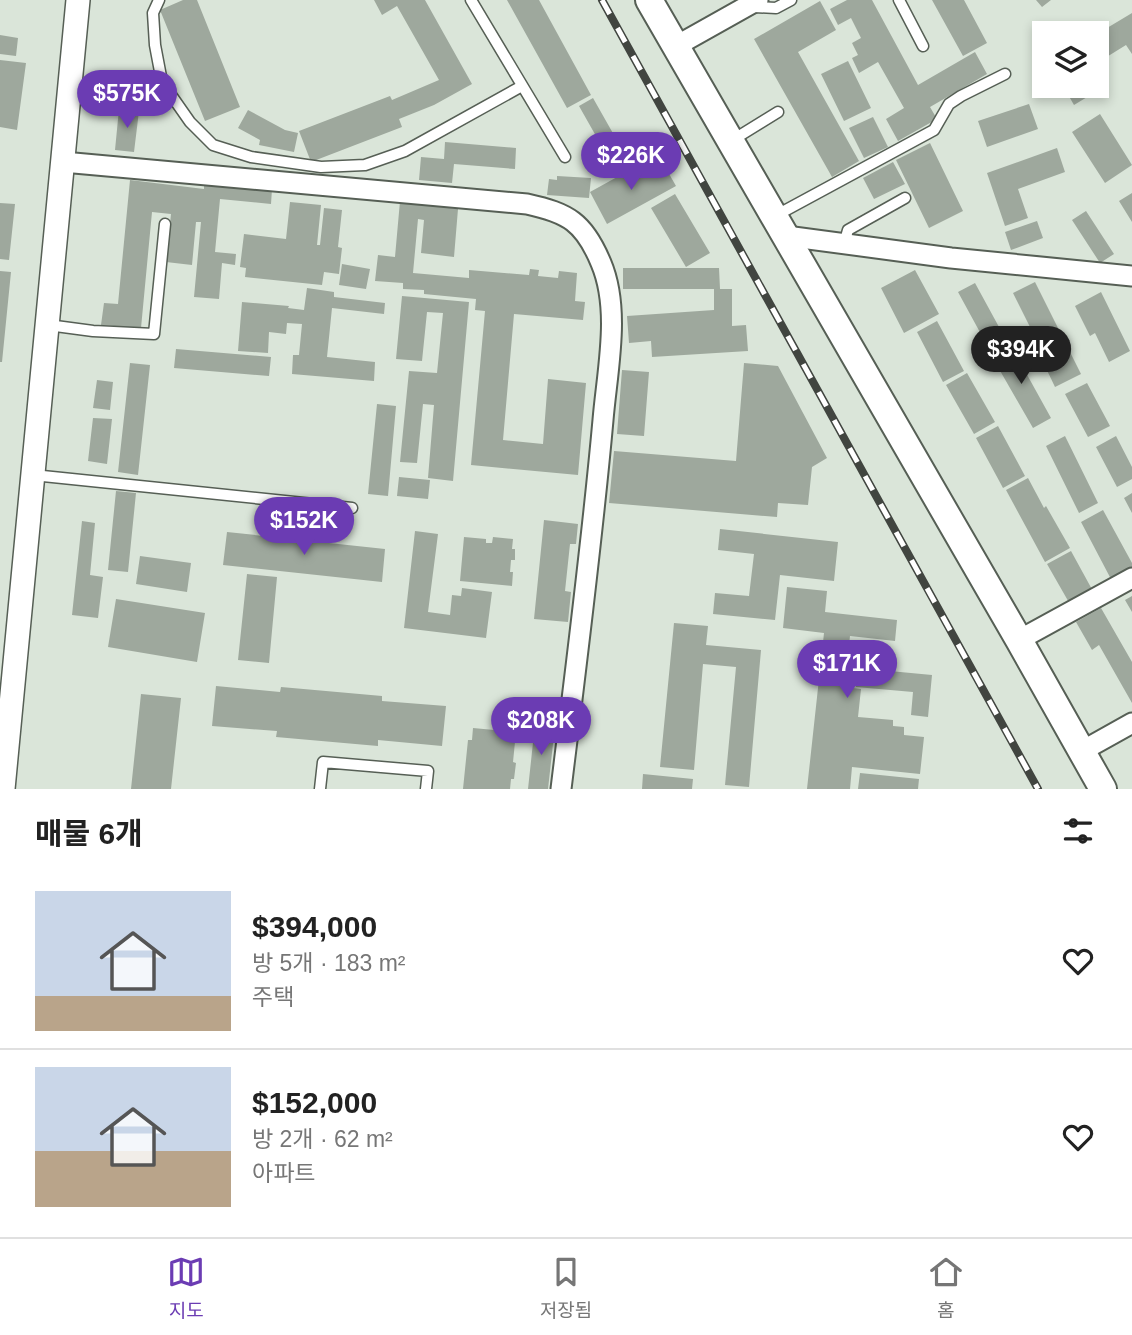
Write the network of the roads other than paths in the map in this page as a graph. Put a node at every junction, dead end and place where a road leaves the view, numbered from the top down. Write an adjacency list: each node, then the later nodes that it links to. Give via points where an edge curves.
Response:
1 (78, 0): 13 (street)
2 (159, 0): 11 (lane, via 153,13)
3 (471, 0): 12 (lane)
4 (649, 0): 8 (main road)
5 (791, 0): 7 (lane, via 776,8)
6 (899, 0): 9 (lane)
7 (752, 3): 8 (street)
8 (676, 46): 15 (main road)
9 (923, 46)
10 (1005, 74): 20 (lane, via 949,104 934,130)
11 (162, 82): 12 (lane, via 213,145 251,157 321,167 365,165 405,151); 13 (lane, via 117,94)
12 (522, 86): 16 (lane)
13 (70, 89): 17 (street)
14 (778, 112): 15 (lane)
15 (731, 141): 20 (main road)
16 (565, 157)
17 (63, 162): 23 (street); 34 (street, via 527,204 556,210 587,236 602,264 611,327 596,506)
18 (905, 198): 21 (lane, via 848,230)
19 (165, 224): 23 (lane, via 153,334)
20 (780, 226): 21 (street); 27 (main road)
21 (844, 244): 22 (street)
22 (1132, 276)
23 (47, 325): 24 (street)
24 (33, 475): 25 (lane); 28 (street)
25 (352, 508)
26 (1132, 579): 27 (street)
27 (1019, 640): 30 (main road)
28 (5, 717): 31 (street)
29 (1132, 723): 30 (street)
30 (1082, 751): 35 (main road)
31 (2, 789)
32 (320, 789): 33 (lane, via 323,762 428,771)
33 (426, 789)
34 (561, 789)
35 (1102, 789)

